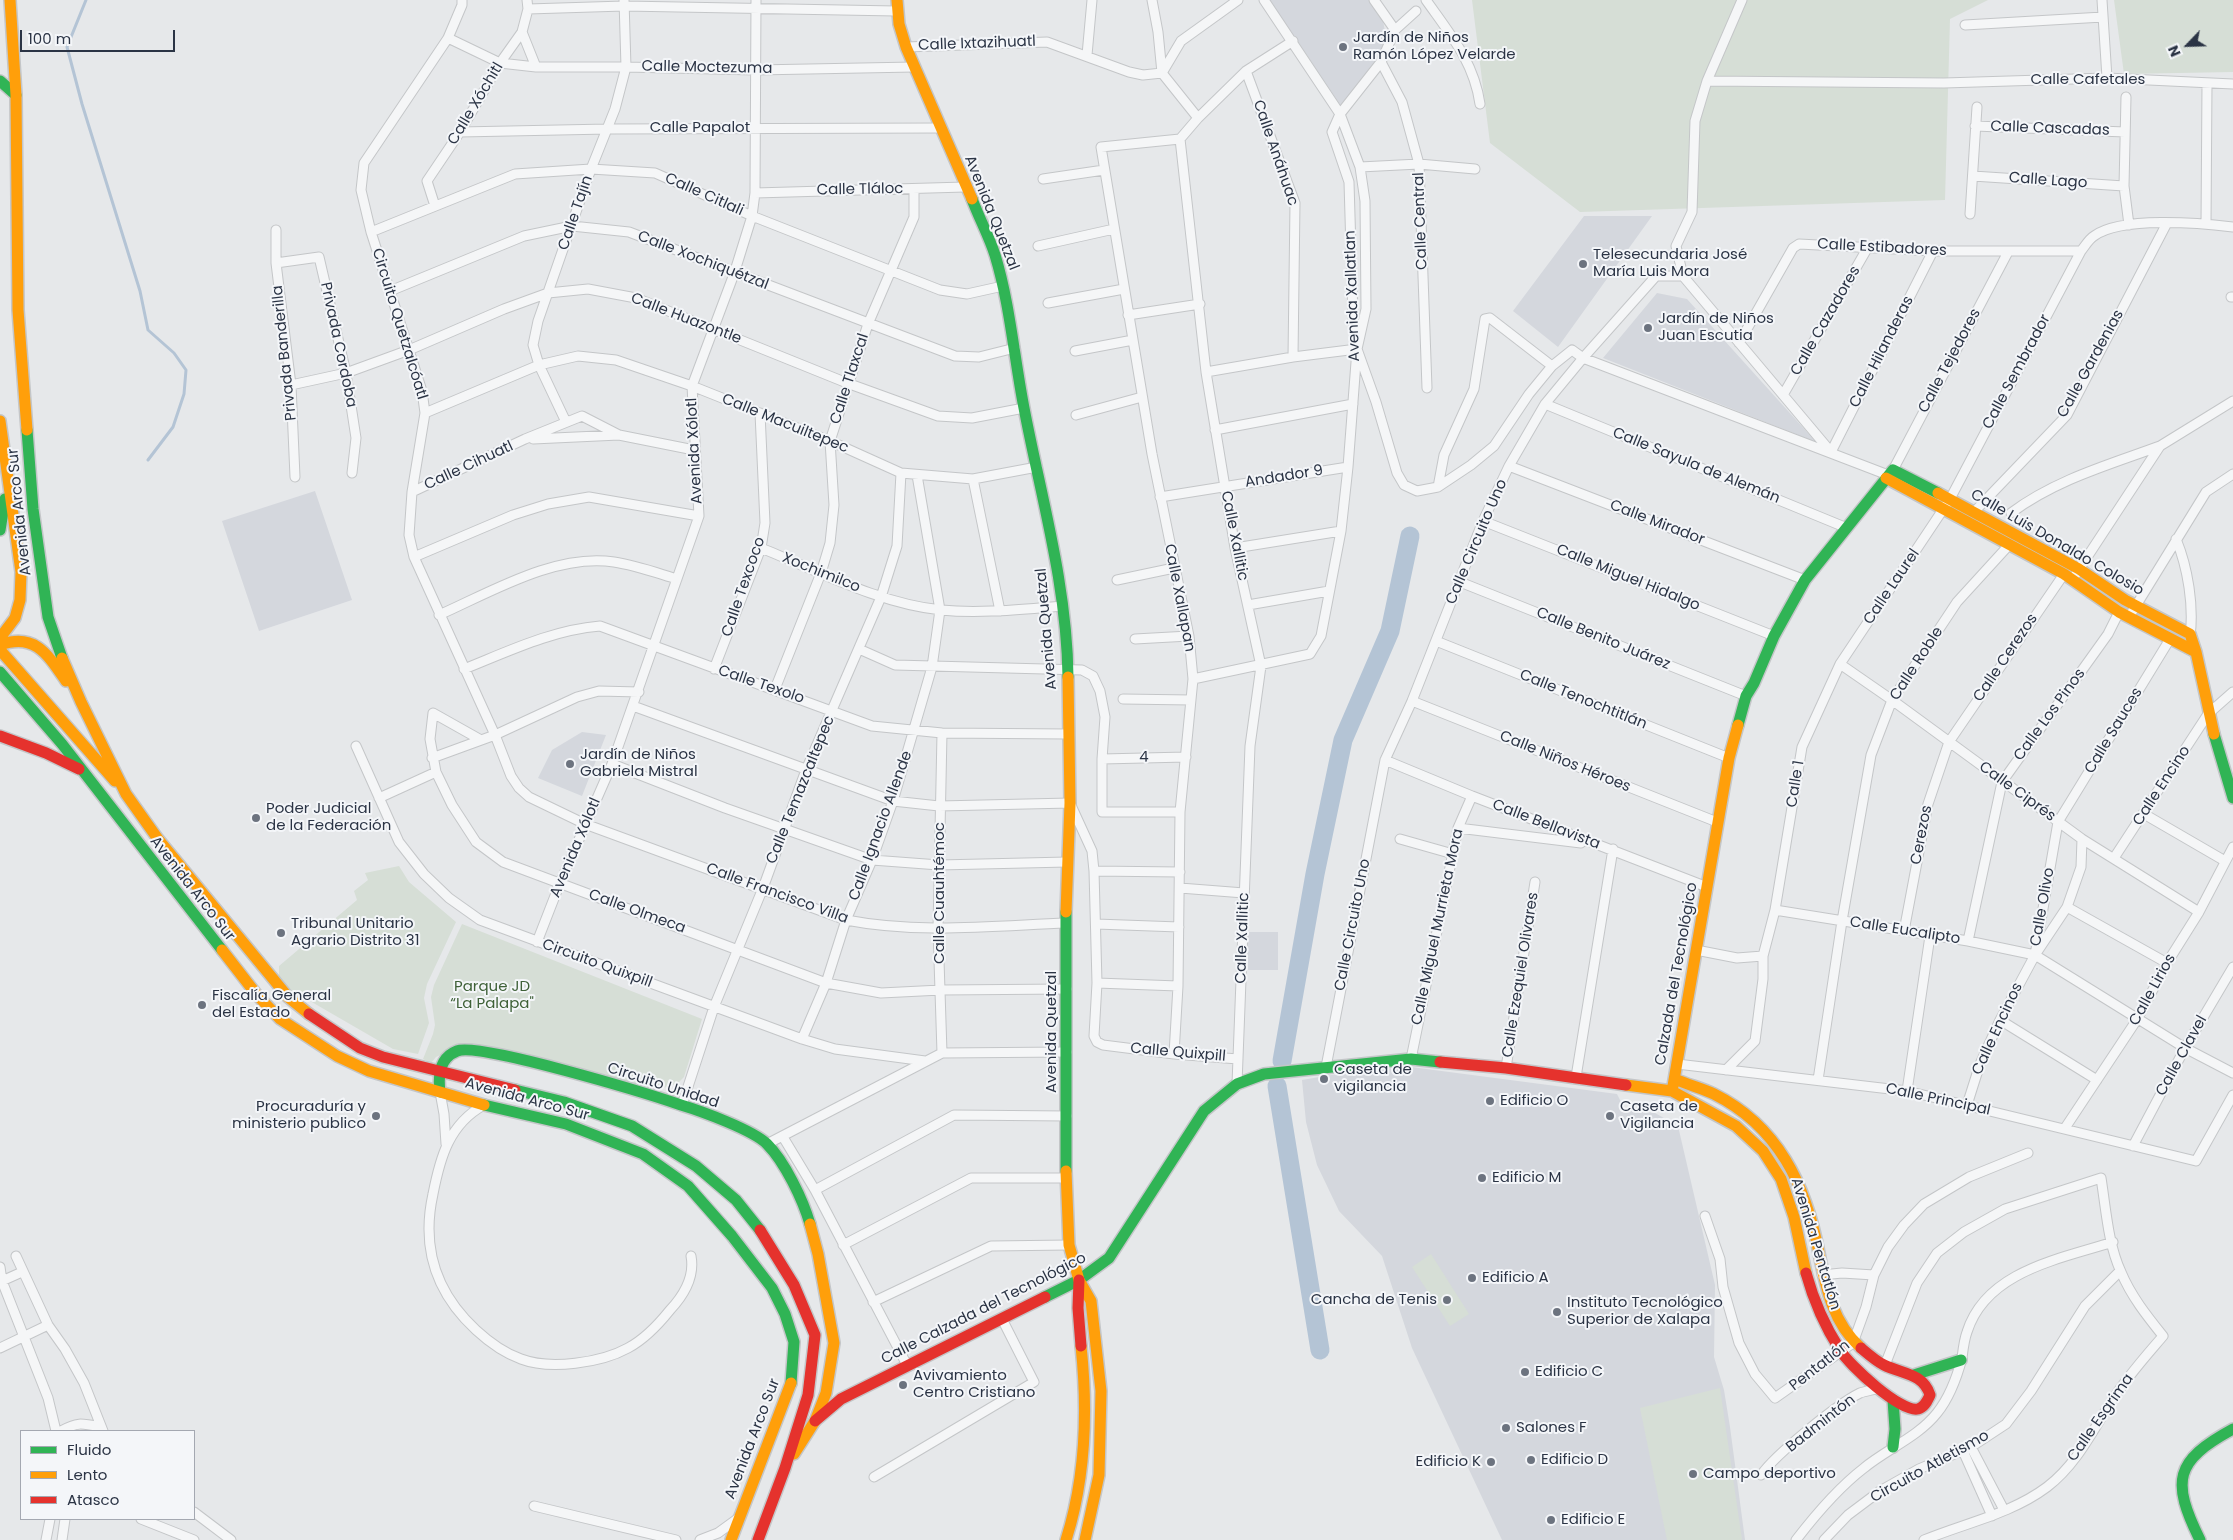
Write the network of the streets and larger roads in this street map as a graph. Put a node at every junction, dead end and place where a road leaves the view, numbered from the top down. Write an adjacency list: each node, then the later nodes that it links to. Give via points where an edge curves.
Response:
1 (10, 0): 37 (street, Avenida Arco Sur)
2 (462, 0): 20 (street, Circuito Quetzalcóatl)
3 (1092, 0): 23 (street)
4 (1152, 0): 31 (street)
5 (1238, 0): 31 (street, via 1182,41)
6 (1264, 0): 21 (street)
7 (1374, 0): 18 (street)
8 (1426, 0): 39 (street, via 1470,65)
9 (1742, 0): 34 (street)
10 (2102, 0): 16 (street)
11 (624, 3): 12 (street); 13 (street); 27 (street, Calle Tajín)
12 (528, 4): 19 (street, Calle Xóchitl)
13 (756, 4): 14 (street); 29 (street, Avenida Xólotl)
14 (897, 5): 22 (street, Avenida Quetzal, via 899,28)
15 (1416, 11): 18 (street)
16 (2103, 17): 17 (street); 32 (street)
17 (1965, 25)
18 (1395, 30): 24 (street)
19 (522, 32): 25 (street, Calle Xóchitl); 26 (street)
20 (448, 38): 25 (street, Calle Moctezuma); 73 (street, Circuito Quetzalcóatl, via 364,163 361,190)
21 (1293, 42): 30 (street); 41 (street)
22 (906, 47): 23 (street, Calle Ixtazihuatl, via 1047,42); 28 (street, Avenida Quetzal)
23 (1087, 55): 31 (street, Calle Ixtazihuatl, via 1129,72)
24 (1381, 62): 41 (street); 50 (street, Calle Central, via 1402,102)
25 (500, 63): 26 (street, Calle Moctezuma); 47 (street, Calle Xóchitl)
26 (536, 67): 27 (street, Calle Moctezuma)
27 (626, 67): 29 (street, Calle Moctezuma); 46 (street, Calle Tajín)
28 (914, 67): 29 (street, Calle Moctezuma); 45 (street, Avenida Quetzal)
29 (756, 70): 44 (street, Avenida Xólotl)
30 (1246, 71): 42 (street); 98 (street, Calle Anáhuac, via 1295,204)
31 (1162, 73): 42 (street)
32 (2107, 78): 34 (street, Calle Cafetales, via 1944,83); 35 (street, Calle Cafetales)
33 (0, 81): 37 (street)
34 (1707, 81): 82 (street, via 1695,121 1692,212 1676,246)
35 (2207, 84): 36 (street, Calle Cafetales); 67 (street)
36 (2233, 84)
37 (16, 95): 199 (street, Avenida Arco Sur, via 18,310 33,509 48,617)
38 (2126, 97): 48 (street)
39 (1480, 104)
40 (1977, 107): 43 (street)
41 (1340, 114): 51 (street); 57 (street, Avenida Xallatlan, via 1332,132)
42 (1198, 118): 49 (street)
43 (1975, 126): 48 (street, Calle Cascadas); 55 (street)
44 (756, 128): 45 (street, Calle Papalot); 46 (street, Calle Papalot); 62 (street, Avenida Xólotl)
45 (941, 128): 60 (street, Avenida Quetzal)
46 (608, 129): 47 (street, Calle Papalot); 53 (street, Calle Tajín)
47 (460, 132): 63 (street, Calle Xóchitl, via 427,181)
48 (2125, 132): 59 (street)
49 (1180, 139): 54 (street, Calle Xallapan, via 1101,147); 88 (street, Calle Xallitic)
50 (1419, 164): 51 (street); 52 (street); 107 (street, Calle Central)
51 (1360, 167): 58 (street)
52 (1475, 168)
53 (590, 169): 63 (street, Calle Citlali, via 514,174); 65 (street, Calle Citlali, via 655,173); 69 (street, Calle Tajín)
54 (1104, 170): 56 (street); 71 (street, Calle Xallapan)
55 (1973, 176): 59 (street, Calle Lago); 64 (street)
56 (1043, 179)
57 (1349, 182): 58 (street); 95 (street, Avenida Xallatlan, via 1353,318)
58 (1362, 184): 95 (street, via 1366,309)
59 (2124, 186): 68 (street)
60 (965, 187): 61 (street, Calle Tláloc); 83 (street, Avenida Quetzal, via 995,254)
61 (914, 189): 62 (street, Calle Tláloc); 80 (street, Calle Tlaxcal, via 914,217)
62 (755, 193): 65 (street, Avenida Xólotl)
63 (434, 206): 73 (street, Calle Citlali)
64 (1970, 214)
65 (752, 216): 80 (street, Calle Citlali); 81 (street, Avenida Xólotl)
66 (2167, 223): 67 (street); 68 (street); 143 (street, Calle Gardenias, via 2067,415)
67 (2206, 224): 70 (street)
68 (2128, 225): 77 (street, Calle Sembrador, via 2093,236)
69 (572, 226): 81 (street, Calle Xochiquétzal, via 628,232); 85 (street, Calle Xochiquétzal, via 524,236); 86 (street, Calle Tajín)
70 (2233, 227)
71 (1114, 229): 74 (street); 84 (street, Calle Xallapan)
72 (276, 230): 79 (street, Privada Banderilla)
73 (372, 232): 85 (street, Circuito Quetzalcóatl)
74 (1038, 246)
75 (1868, 247): 76 (street, Calle Estibadores); 93 (street, Calle Estibadores, via 1799,244 1793,248); 108 (street, Calle Cazadores)
76 (1932, 251): 78 (street, Calle Estibadores); 125 (street, Calle Hilanderas)
77 (2081, 251): 78 (street, Calle Estibadores); 141 (street, Calle Sembrador)
78 (2008, 252): 132 (street, Calle Tejedores)
79 (278, 262): 103 (street, Privada Cordoba, via 319,257); 105 (street, Privada Banderilla)
80 (890, 269): 83 (street, Calle Citlali, via 940,290 967,294); 90 (street, Calle Tlaxcal)
81 (734, 274): 90 (street, Calle Xochiquétzal); 91 (street, Avenida Xólotl)
82 (1683, 276): 93 (street); 99 (street, Calle Circuito Uno, via 1656,276)
83 (1004, 286): 94 (street, Avenida Quetzal)
84 (1124, 289): 87 (street); 89 (street, Calle Xallapan)
85 (390, 291): 96 (street, Circuito Quetzalcóatl)
86 (548, 293): 91 (street, Calle Huazontle, via 588,288 636,298); 96 (street, Calle Huazontle); 100 (street, Calle Tajín, via 533,345)
87 (1048, 303)
88 (1200, 304): 89 (street); 102 (street, Calle Xallitic)
89 (1128, 315): 92 (street, Calle Xallapan)
90 (868, 324): 94 (street, Calle Xochiquétzal, via 955,356 979,356); 104 (street, Calle Tlaxcal)
91 (712, 329): 104 (street, Calle Huazontle); 106 (street, Avenida Xólotl)
92 (1133, 340): 97 (street); 109 (street, Calle Xallapan)
93 (1739, 343): 108 (street)
94 (1015, 348): 113 (street, Avenida Quetzal)
95 (1357, 348): 98 (street); 111 (street, Avenida Xallatlan); 138 (street, via 1397,473 1404,485 1417,491)
96 (409, 350): 103 (street, Calle Huazontle); 114 (street, Circuito Quetzalcóatl)
97 (1076, 352)
98 (1293, 357): 102 (street)
99 (1583, 358): 101 (street, Calle Luis Donaldo Colosio, via 1572,350); 112 (street, Calle Circuito Uno); 125 (street, Calle Luis Donaldo Colosio)
100 (539, 365): 106 (street, Calle Macuiltepec, via 578,356 616,360); 114 (street, Calle Macuiltepec); 118 (street, Calle Tajín)
101 (1552, 366): 138 (street, via 1494,446); 138 (street, via 1490,318 1485,319 1474,390 1444,455)
102 (1206, 372): 119 (street, Calle Xallitic)
103 (346, 373): 105 (street, Calle Huazontle); 130 (street, Privada Cordoba, via 356,438)
104 (847, 383): 113 (street, Calle Huazontle, via 938,416 972,418); 122 (street, Calle Tlaxcal)
105 (291, 385): 135 (street, Privada Banderilla)
106 (692, 386): 115 (street, Calle Macuiltepec); 124 (street, Avenida Xólotl)
107 (1427, 388)
108 (1783, 395): 125 (street)
109 (1142, 397): 116 (street); 140 (street, Calle Xallapan)
110 (2233, 401): 123 (street)
111 (1352, 404): 119 (street); 129 (street, Avenida Xallatlan)
112 (1545, 404): 127 (street, Calle Circuito Uno); 147 (street, Calle Sayula de Alemán)
113 (1024, 408): 128 (street, Avenida Quetzal)
114 (425, 412): 139 (street, Circuito Quetzalcóatl)
115 (760, 413): 122 (street, Calle Macuiltepec); 152 (street, Calle Texcoco, via 765,523)
116 (1076, 415)
117 (0, 420): 126 (street, Avenida Arco Sur)
118 (566, 422): 120 (street, Calle Cihuatl, via 582,416); 121 (street, Calle Cihuatl)
119 (1215, 430): 137 (street, Calle Xallitic)
120 (620, 435): 121 (street, Calle Cihuatl); 124 (street, Calle Cihuatl)
121 (525, 439): 139 (street, Calle Cihuatl)
122 (830, 441): 131 (street, Calle Macuiltepec); 157 (street, Calle Tlaxcal, via 834,505 830,543)
123 (2160, 446): 144 (street, via 2056,484); 156 (street, Calle Cerezos)
124 (694, 450): 145 (street, Avenida Xólotl)
125 (1831, 452): 132 (street, Calle Luis Donaldo Colosio)
126 (5, 464): 148 (street, via 5,507); 175 (street, Avenida Arco Sur, via 22,572 15,618)
127 (1509, 466): 146 (street, Calle Circuito Uno); 161 (street, Calle Mirador)
128 (1036, 467): 136 (street, Calle Macuiltepec); 166 (street, Avenida Quetzal, via 1053,540)
129 (1348, 467): 137 (street, Andador 9); 149 (street, Avenida Xallatlan)
130 (352, 473)
131 (901, 473): 134 (street, Calle Macuiltepec); 164 (street, Calle Temazcaltepec, via 897,546)
132 (1889, 474): 141 (street, Calle Luis Donaldo Colosio); 142 (street, Calle Luis Donaldo Colosio); 147 (street, Calzada del Tecnológico)
133 (2233, 474): 150 (street, Calle Los Pinos, via 2206,492)
134 (917, 475): 136 (street, Calle Macuiltepec); 168 (street)
135 (294, 477)
136 (973, 479): 169 (street)
137 (1224, 487): 140 (street, Andador 9); 153 (street, Calle Xallitic)
138 (1438, 487)
139 (412, 492): 154 (street, Circuito Quetzalcóatl, via 409,535)
140 (1160, 497): 155 (street, Calle Xallapan)
141 (1950, 498): 142 (street, Calle Sembrador); 143 (street, Calle Luis Donaldo Colosio)
142 (1944, 510): 151 (street, Calle Luis Donaldo Colosio); 183 (street, Calle Laurel)
143 (1974, 512): 156 (street, Calle Luis Donaldo Colosio)
144 (2011, 513)
145 (699, 516): 154 (street, via 589,497 548,504 513,515); 159 (street, Avenida Xólotl)
146 (1483, 521): 162 (street, Calle Circuito Uno); 174 (street, Calle Miguel Hidalgo)
147 (1847, 528): 161 (street, Calzada del Tecnológico)
148 (0, 530)
149 (1340, 531): 153 (street); 163 (street, Avenida Xallatlan)
150 (2176, 539): 167 (street, Calle Los Pinos); 172 (street, via 2182,555 2190,607)
151 (2009, 545): 158 (street, Calle Luis Donaldo Colosio); 197 (street, Calle Roble, via 1957,602)
152 (761, 548): 157 (street, Xochimilco); 187 (street, Calle Texcoco)
153 (1235, 548): 165 (street, Calle Xallitic)
154 (414, 557): 170 (street, Circuito Quetzalcóatl)
155 (1174, 568): 160 (street); 173 (street, Calle Xallapan)
156 (2078, 569): 158 (street, Calle Cerezos); 167 (street, Calle Luis Donaldo Colosio)
157 (821, 573): 164 (street, Xochimilco); 191 (street, Calle Tlaxcal)
158 (2068, 578): 171 (street, Calle Luis Donaldo Colosio); 209 (street, Calle Cerezos)
159 (677, 579): 170 (street, via 614,562 573,561 529,576); 179 (street, Avenida Xólotl)
160 (1117, 580)
161 (1805, 580): 174 (street, Calzada del Tecnológico)
162 (1460, 582): 178 (street, Calle Circuito Uno); 194 (street, Calle Benito Juárez)
163 (1329, 591): 165 (street); 184 (street, Avenida Xallatlan, via 1321,636 1310,654)
164 (881, 597): 168 (street, Xochimilco); 181 (street, Calle Temazcaltepec)
165 (1248, 605): 184 (street, Calle Xallitic)
166 (1063, 606): 169 (street, Xochimilco); 188 (street, Avenida Quetzal)
167 (2136, 606): 171 (street, Calle Los Pinos); 172 (street, Calle Luis Donaldo Colosio)
168 (940, 610): 169 (street, Xochimilco); 185 (street)
169 (1000, 611)
170 (440, 615): 186 (street, Circuito Quetzalcóatl)
171 (2124, 615): 177 (street, Calle Luis Donaldo Colosio); 220 (street, Calle Los Pinos)
172 (2190, 634): 182 (street)
173 (1189, 636): 176 (street); 190 (street, Calle Xallapan)
174 (1774, 636): 194 (street, Calzada del Tecnológico)
175 (0, 638)
176 (1135, 639)
177 (2170, 639): 182 (street, Calle Luis Donaldo Colosio); 231 (street, Calle Sauces)
178 (1436, 641): 198 (street, Calle Circuito Uno); 214 (street, Calle Tenochtitlán)
179 (653, 645): 186 (street, Calle Texolo, via 600,626 575,628); 187 (street, Calle Texolo); 192 (street, Avenida Xólotl)
180 (0, 649): 199 (street, via 18,639 38,644); 221 (street, Avenida Arco Sur)
181 (859, 649): 185 (street, via 895,665); 201 (street, Calle Temazcaltepec)
182 (2192, 650): 202 (street)
183 (1840, 664): 197 (street, Calle Ciprés); 255 (street, Calle 1, via 1802,747)
184 (1262, 666): 190 (street, Avenida Xallatlan); 253 (street, Calle Xallitic, via 1250,746)
185 (932, 667): 188 (street); 203 (street, Calle Ignacio Allende)
186 (464, 669): 207 (street, Circuito Quetzalcóatl)
187 (714, 669): 191 (street, Calle Texolo)
188 (1068, 671): 205 (street, Avenida Quetzal); 213 (street, via 1082,670 1093,676 1100,690 1105,717)
189 (0, 672): 217 (street, Avenida Arco Sur)
190 (1193, 679): 196 (street, Calle Xallapan)
191 (775, 689): 201 (street, Calle Texolo)
192 (639, 692): 200 (street, Avenida Xólotl); 207 (street, via 599,691 577,697)
193 (2233, 692): 202 (street, Calle Encino)
194 (1746, 696): 214 (street, Calzada del Tecnológico)
195 (1123, 699): 196 (street)
196 (1191, 700): 211 (street, Calle Xallapan)
197 (1892, 700): 209 (street, Calle Ciprés); 258 (street, Calle Roble, via 1871,755)
198 (1412, 701): 215 (street, Calle Circuito Uno); 230 (street, Calle Niños Héroes)
199 (81, 702): 221 (street, Avenida Arco Sur)
200 (633, 706): 216 (street, Avenida Xólotl); 218 (street)
201 (832, 710): 203 (street, Calle Texolo, via 872,726); 218 (street, Calle Temazcaltepec)
202 (2208, 714): 224 (street); 229 (street, Calle Encino)
203 (914, 732): 204 (street, Calle Texolo); 225 (street, Calle Ignacio Allende)
204 (942, 733): 205 (street, Calle Texolo); 227 (street, Calle Cuauhtémoc)
205 (1068, 734): 226 (street, Avenida Quetzal)
206 (0, 736): 217 (street, Avenida Arco Sur)
207 (495, 736): 208 (street); 232 (street, Circuito Quetzalcóatl, via 511,776 528,798)
208 (481, 740): 212 (street); 212 (street, Calle Olmeca, via 433,713)
209 (1949, 742): 220 (street, Calle Ciprés); 263 (street, Cerezos, via 1928,804)
210 (356, 746): 223 (street, Circuito Quixpill)
211 (1186, 757): 213 (street, 4); 228 (street, Calle Xallapan)
212 (432, 758): 219 (street, Calle Olmeca)
213 (1102, 758): 228 (street, via 1102,812)
214 (1729, 758): 230 (street, Calzada del Tecnológico)
215 (1385, 760): 222 (street, Calle Bellavista); 290 (street, Calle Circuito Uno)
216 (612, 764): 232 (street, Avenida Xólotl); 234 (street)
217 (81, 770): 300 (street, Avenida Arco Sur, via 256,995 280,1019 337,1056 369,1071)
218 (806, 770): 225 (street); 234 (street, Calle Temazcaltepec)
219 (436, 772): 223 (street); 249 (street, Calle Olmeca, via 476,842 503,862)
220 (2002, 782): 231 (street, Calle Ciprés); 265 (street, Calle Los Pinos)
221 (126, 794): 293 (street, Avenida Arco Sur, via 158,839 288,997 360,1048)
222 (1472, 796): 233 (street, Calle Miguel Murrieta Mora); 237 (street, Calle Bellavista)
223 (379, 798): 266 (street, Circuito Quixpill, via 399,842 424,874 449,898 480,920)
224 (2233, 798)
225 (893, 801): 227 (street); 242 (street, Calle Ignacio Allende)
226 (1070, 803): 227 (street); 244 (street, Avenida Quetzal); 246 (street, Calle Quixpill, via 1092,852)
227 (939, 806): 245 (street, Calle Cuauhtémoc)
228 (1180, 812): 247 (street, Calle Xallapan)
229 (2144, 814): 241 (street, Calle Encino); 243 (street)
230 (1717, 822): 250 (street, Calzada del Tecnológico)
231 (2058, 822): 236 (street, Calle Ciprés); 269 (street, Calle Olivo)
232 (585, 824): 249 (street, Avenida Xólotl); 251 (street, Calle Francisco Villa)
233 (1458, 828): 237 (street); 240 (street, Calle Miguel Murrieta Mora)
234 (784, 829): 242 (street); 251 (street, Calle Temazcaltepec)
235 (1400, 838): 240 (street)
236 (2082, 839): 241 (street, Calle Ciprés); 254 (street, Calle Olivo, via 2081,867)
237 (1594, 844): 239 (street, Calle Bellavista)
238 (2233, 847): 243 (street, Calle Lirios)
239 (1613, 849): 250 (street, Calle Bellavista); 295 (street)
240 (1453, 854): 287 (street, Calle Miguel Murrieta Mora)
241 (2114, 858): 256 (street, Calle Ciprés)
242 (872, 860): 245 (street); 257 (street, Calle Ignacio Allende)
243 (2225, 861): 256 (street, Calle Lirios)
244 (1067, 862): 245 (street); 259 (street, Avenida Quetzal)
245 (939, 865): 262 (street, Calle Cuauhtémoc)
246 (1094, 871): 247 (street); 260 (street, Calle Quixpill)
247 (1180, 872): 252 (street, Calle Xallapan)
248 (1535, 882): 291 (street, Calle Ezequiel Olivares)
249 (560, 884): 266 (street, Avenida Xólotl); 267 (street, Calle Olmeca)
250 (1707, 887): 268 (street, Calzada del Tecnológico)
251 (762, 888): 257 (street, Calle Francisco Villa); 267 (street, Calle Temazcaltepec)
252 (1180, 888): 253 (street); 261 (street, Calle Xallapan)
253 (1244, 892): 286 (street, Calle Xallitic)
254 (2067, 907): 269 (street, Calle Olivo); 271 (street)
255 (1775, 910): 258 (street, Calle Eucalipto); 270 (street, Calle 1)
256 (2199, 912): 271 (street, Calle Lirios)
257 (846, 920): 262 (street, Calle Francisco Villa, via 879,926); 273 (street, Calle Ignacio Allende)
258 (1842, 921): 263 (street, Calle Eucalipto); 296 (street, Calle Roble)
259 (1066, 923): 262 (street, Calle Francisco Villa); 276 (street, Avenida Quetzal)
260 (1096, 924): 261 (street); 274 (street, Calle Quixpill)
261 (1179, 927): 275 (street, Calle Xallapan)
262 (938, 928): 277 (street, Calle Cuauhtémoc)
263 (1904, 931): 264 (street, Calle Eucalipto)
264 (1930, 936): 265 (street, Calle Eucalipto); 301 (street)
265 (1968, 941): 269 (street, Calle Eucalipto)
266 (537, 942): 278 (street, Circuito Quixpill)
267 (737, 949): 273 (street, Calle Olmeca); 278 (street, Calle Temazcaltepec)
268 (1696, 950): 270 (street, via 1737,958); 289 (street, Calzada del Tecnológico)
269 (2035, 955): 279 (street, Calle Eucalipto); 280 (street, Calle Encinos)
270 (1763, 956): 292 (street, Calle 1, via 1755,1041)
271 (2167, 963): 279 (street, Calle Lirios)
272 (2233, 967): 282 (street, Calle Clavel)
273 (826, 983): 277 (street, Calle Olmeca, via 881,993); 281 (street, Calle Ignacio Allende)
274 (1097, 983): 275 (street); 285 (street, Calle Quixpill, via 1094,1036 1097,1042)
275 (1178, 986): 285 (street, Calle Xallapan)
276 (1067, 989): 277 (street, Calle Olmeca); 283 (street, Avenida Quetzal)
277 (941, 990): 284 (street, Calle Cuauhtémoc)
278 (714, 1007): 281 (street, Circuito Quixpill); 305 (street, Calle Temazcaltepec)
279 (2138, 1018): 282 (street, Calle Eucalipto); 297 (street, Calle Lirios)
280 (2000, 1020): 297 (street); 306 (street, Calle Encinos, via 1980,1064)
281 (802, 1039): 288 (street, Circuito Quixpill, via 835,1049)
282 (2186, 1048): 294 (street, Calle Eucalipto); 312 (street, Calle Clavel)
283 (1067, 1052): 284 (street); 307 (street, Avenida Quetzal)
284 (942, 1053): 288 (street)
285 (1174, 1054): 286 (street, Calle Quixpill)
286 (1238, 1059): 298 (street, Calle Xallitic)
287 (1411, 1059): 290 (street); 291 (street)
288 (925, 1061): 309 (street)
289 (1676, 1064): 292 (street, Calle Principal); 299 (street, Calzada del Tecnológico)
290 (1326, 1067): 298 (street, via 1264,1074)
291 (1506, 1068): 295 (street)
292 (1726, 1070): 296 (street, Calle Principal)
293 (434, 1071): 300 (street, via 433,1080); 302 (street); 305 (street, Circuito Unidad, via 448,1055 458,1050 470,1050 527,1060); 344 (street, Avenida Arco Sur, via 564,1102 632,1126 696,1166 736,1200 753,1219 794,1285 816,1336)
294 (2233, 1073)
295 (1576, 1077): 299 (street)
296 (1818, 1080): 301 (street, Calle Principal)
297 (2097, 1080): 308 (street, Calle Lirios)
298 (1237, 1084): 327 (street, Calle Calzada del Tecnológico, via 1204,1111 1109,1258)
299 (1674, 1085): 326 (street, Avenida Pentatlón, via 1714,1094 1744,1112 1766,1131 1801,1182 1812,1214); 336 (street, Avenida Pentatlón, via 1736,1126 1763,1151 1781,1179 1794,1217 1814,1303)
300 (427, 1088): 302 (street, Avenida Arco Sur)
301 (1907, 1091): 306 (street, Calle Principal)
302 (440, 1092): 304 (street, Avenida Arco Sur); 310 (street)
303 (2233, 1095): 312 (street, Calle Principal, via 2196,1161)
304 (484, 1105): 310 (street, via 463,1120); 359 (street, Avenida Arco Sur, via 566,1124 643,1154 688,1186 772,1288 794,1342 792,1378)
305 (682, 1105): 311 (street, Circuito Unidad, via 752,1134)
306 (1967, 1105): 308 (street, Calle Principal)
307 (1066, 1116): 314 (street, Avenida Quetzal); 315 (street, via 954,1115)
308 (2065, 1128): 312 (street, Calle Principal)
309 (784, 1136): 311 (street); 315 (street)
310 (446, 1144): 321 (street, via 429,1210 432,1262 458,1314 501,1350 522,1360 552,1365 587,1362 628,1348 656,1327 683,1296 693,1266)
311 (767, 1144): 346 (street, Circuito Unidad, via 788,1174 804,1206 818,1254 834,1343 826,1393)
312 (2133, 1146)
313 (2028, 1153): 325 (street, Pentatlón, via 1969,1177 1924,1204 1888,1247)
314 (1066, 1178): 318 (street, via 971,1178); 319 (street, Avenida Quetzal)
315 (815, 1190): 318 (street)
316 (1706, 1216): 336 (street, Pentatlón, via 1720,1259 1722,1287 1739,1343 1755,1374 1775,1398)
317 (2113, 1242): 324 (street); 337 (street, Circuito Atletismo, via 2022,1272 1999,1286 1967,1331); 339 (street, via 2101,1178 2006,1209 1964,1232 1937,1253 1917,1283)
318 (843, 1245): 330 (street)
319 (1069, 1245): 327 (street, Avenida Quetzal); 330 (street, via 991,1246)
320 (16, 1256): 323 (street)
321 (691, 1256)
322 (0, 1267): 328 (street)
323 (22, 1272): 328 (street); 332 (street)
324 (2120, 1272): 352 (street, Circuito Atletismo, via 2086,1306 2006,1424); 357 (street, Calle Esgrima, via 2142,1310 2163,1336 2112,1400 2074,1460 2046,1487)
325 (1874, 1274): 326 (street); 334 (street, Pentatlón)
326 (1822, 1275): 334 (street, Avenida Pentatlón, via 1836,1318)
327 (1079, 1280): 331 (street, Calle Calzada del Tecnológico); 372 (street, via 1076,1304 1085,1392 1085,1432 1081,1475); 373 (street, via 1091,1301 1101,1391 1099,1474)
328 (2, 1281): 329 (street); 333 (street)
329 (0, 1291)
330 (873, 1302): 338 (street)
331 (1002, 1319): 338 (street, Calle Calzada del Tecnológico); 355 (street, via 1034,1382)
332 (48, 1325): 333 (street); 347 (street, via 84,1383)
333 (24, 1337): 335 (street); 349 (street, via 48,1398)
334 (1853, 1343): 336 (street, Pentatlón); 339 (street, Avenida Pentatlón)
335 (0, 1348)
336 (1841, 1352): 341 (street, Avenida Pentatlón)
337 (1961, 1360): 340 (street); 351 (street, Circuito Atletismo, via 1952,1387 1937,1413 1921,1429)
338 (907, 1365): 346 (street, Calle Calzada del Tecnológico, via 841,1399)
339 (1885, 1365): 340 (street, Avenida Pentatlón)
340 (1914, 1375): 345 (street, Avenida Pentatlón, via 1930,1391 1926,1404 1919,1409 1911,1409)
341 (1865, 1376): 342 (street, Avenida Pentatlón); 343 (street)
342 (1879, 1388): 343 (street, Badmintón); 345 (street, Avenida Pentatlón)
343 (1861, 1393): 354 (street, Badmintón, via 1793,1444)
344 (808, 1395): 346 (street, via 809,1412); 353 (street, Avenida Arco Sur)
345 (1892, 1400): 351 (street)
346 (815, 1421): 353 (street, Circuito Unidad)
347 (101, 1429): 350 (street, via 81,1423)
348 (2233, 1429): 377 (street, via 2193,1456 2183,1475 2188,1517)
349 (56, 1430)
350 (63, 1430)
351 (1893, 1448): 374 (street, Circuito Atletismo, via 1836,1493)
352 (1967, 1449): 357 (street); 360 (street); 375 (street, Circuito Atletismo, via 1880,1491 1848,1515)
353 (785, 1468): 371 (street, Avenida Arco Sur)
354 (1761, 1475)
355 (874, 1477)
356 (534, 1506): 368 (street)
357 (2004, 1510): 360 (street, Calle Esgrima)
358 (195, 1513): 367 (street)
359 (740, 1516): 369 (street, via 718,1533); 370 (street, Avenida Arco Sur)
360 (1992, 1516): 376 (street, Calle Esgrima)
361 (50, 1520): 364 (street)
362 (65, 1520): 365 (street)
363 (144, 1520): 366 (street)
364 (46, 1540)
365 (62, 1540)
366 (194, 1540)
367 (230, 1540)
368 (676, 1540)
369 (700, 1540)
370 (731, 1540)
371 (758, 1540)
372 (1066, 1540)
373 (1085, 1540)
374 (1796, 1540)
375 (1824, 1540)
376 (1924, 1540)
377 (2200, 1540)

